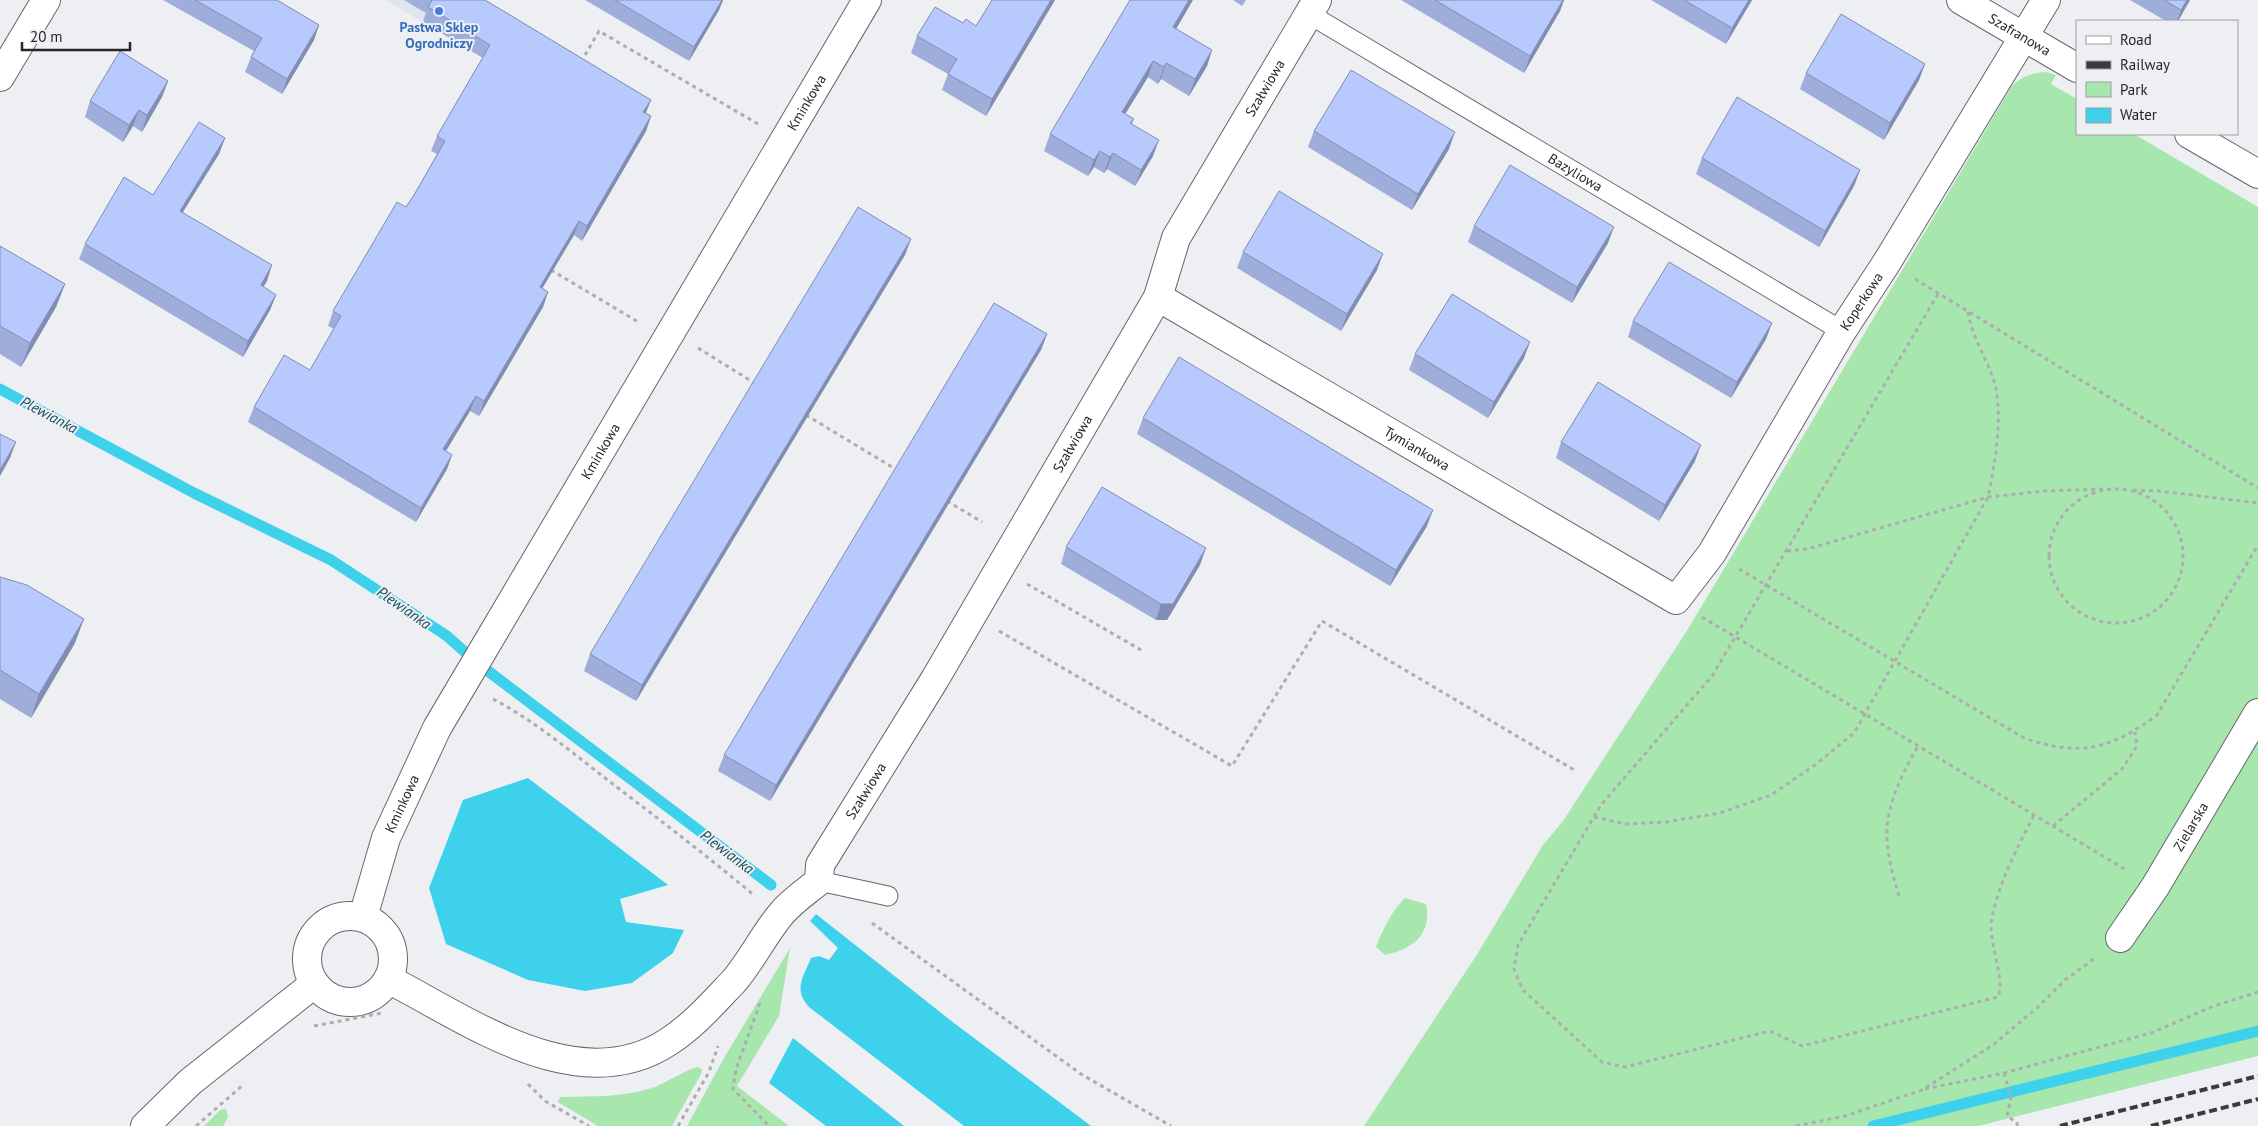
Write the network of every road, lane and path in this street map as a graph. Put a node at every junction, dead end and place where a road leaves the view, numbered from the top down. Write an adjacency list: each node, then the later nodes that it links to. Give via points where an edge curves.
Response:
1 (46, 0): 9 (street)
2 (867, 0): 11 (street, Kminkowa)
3 (1962, 0): 6 (street, Szafranowa)
4 (2046, 0): 6 (street, Koperkowa)
5 (1313, 7): 16 (street, Szałwiowa, via 1176,238); 18 (lane, Bazyliowa)
6 (2024, 38): 8 (street, Szafranowa); 13 (street, Koperkowa)
7 (579, 66): 11 (path, via 599,32)
8 (2076, 67)
9 (0, 77)
10 (2191, 135): 12 (street)
11 (784, 139): 19 (street, Kminkowa)
12 (2258, 174)
13 (1887, 262): 15 (path); 18 (street, Koperkowa)
14 (549, 269): 19 (path)
15 (1938, 294): 17 (path); 32 (path)
16 (1158, 297): 34 (street, Szałwiowa); 36 (street, Tymiankowa)
17 (1968, 312): 24 (path); 28 (path, via 1996,388 1995,463)
18 (1842, 331): 33 (street, Koperkowa)
19 (666, 338): 55 (street, Kminkowa, via 438,728 386,838)
20 (697, 348): 21 (path)
21 (764, 389)
22 (806, 414): 23 (path)
23 (898, 471)
24 (2258, 488)
25 (2113, 489): 26 (path); 26 (path, via 2090,494 2071,506 2056,524 2049,546 2050,569 2058,591 2073,608 2093,620 2116,624 2139,620 2159,608 2174,591 2182,570 2183,546 2176,524 2161,506 2142,494); 28 (path)
26 (2128, 490): 29 (path)
27 (940, 496): 30 (path)
28 (1988, 497): 32 (path); 40 (path)
29 (2258, 503)
30 (982, 522)
31 (2258, 545): 44 (path, via 2157,715)
32 (1787, 552): 35 (path)
33 (1712, 553): 35 (path); 36 (street, Koperkowa)
34 (1000, 568): 37 (street, Szałwiowa); 39 (path)
35 (1767, 586): 38 (path); 40 (path)
36 (1676, 600): 38 (path)
37 (972, 615): 46 (path, via 1232,766 1322,621); 50 (street, Szałwiowa, via 820,865)
38 (1735, 638): 43 (path); 48 (path, via 1712,676)
39 (1141, 650)
40 (1894, 661): 43 (path); 44 (path, via 2024,738 2048,746 2085,750)
41 (487, 695): 54 (path, via 534,725 762,902)
42 (2258, 713): 51 (street, Zielarska)
43 (1864, 714): 45 (path); 48 (path, via 1854,733 1771,795 1720,813 1666,822 1626,824)
44 (2134, 732): 49 (path, via 2137,746 2122,768)
45 (1918, 746): 47 (path); 53 (path, via 1900,780 1888,821 1890,863)
46 (1576, 772)
47 (2034, 815): 48 (path, via 2008,869 1991,919 2002,988 1998,997 1802,1046 1770,1031 1626,1067 1602,1062 1523,990 1514,969 1518,945); 49 (path)
48 (1594, 816)
49 (2054, 826): 51 (path)
50 (819, 881): 52 (lane); 54 (street)
51 (2155, 887): 57 (street, Zielarska)
52 (888, 896)
53 (1899, 896)
54 (782, 912): 58 (street, via 736,978 691,1026 666,1044 637,1057 609,1063 553,1059 513,1045)
55 (363, 917): 58 (street, via 376,924 390,943 393,965); 59 (street, via 339,917 319,929 307,950 306,961)
56 (871, 923): 70 (path, via 1073,1069)
57 (2120, 938): 65 (path, via 2065,980 1993,1044)
58 (388, 979): 59 (street, via 367,999 352,1002 325,994)
59 (314, 984): 66 (street, via 190,1082)
60 (2258, 992): 63 (path, via 2214,1006 2151,1033)
61 (761, 1001): 69 (path, via 736,1069 733,1089)
62 (720, 1040): 68 (path, via 709,1072)
63 (2004, 1073): 65 (path); 72 (path, via 2010,1098 2007,1116 2017,1122)
64 (524, 1080): 67 (path, via 545,1101)
65 (1922, 1090): 71 (path, via 1845,1116)
66 (144, 1126)
67 (589, 1126)
68 (678, 1126)
69 (769, 1126)
70 (1171, 1126)
71 (1796, 1126)
72 (2017, 1126)

